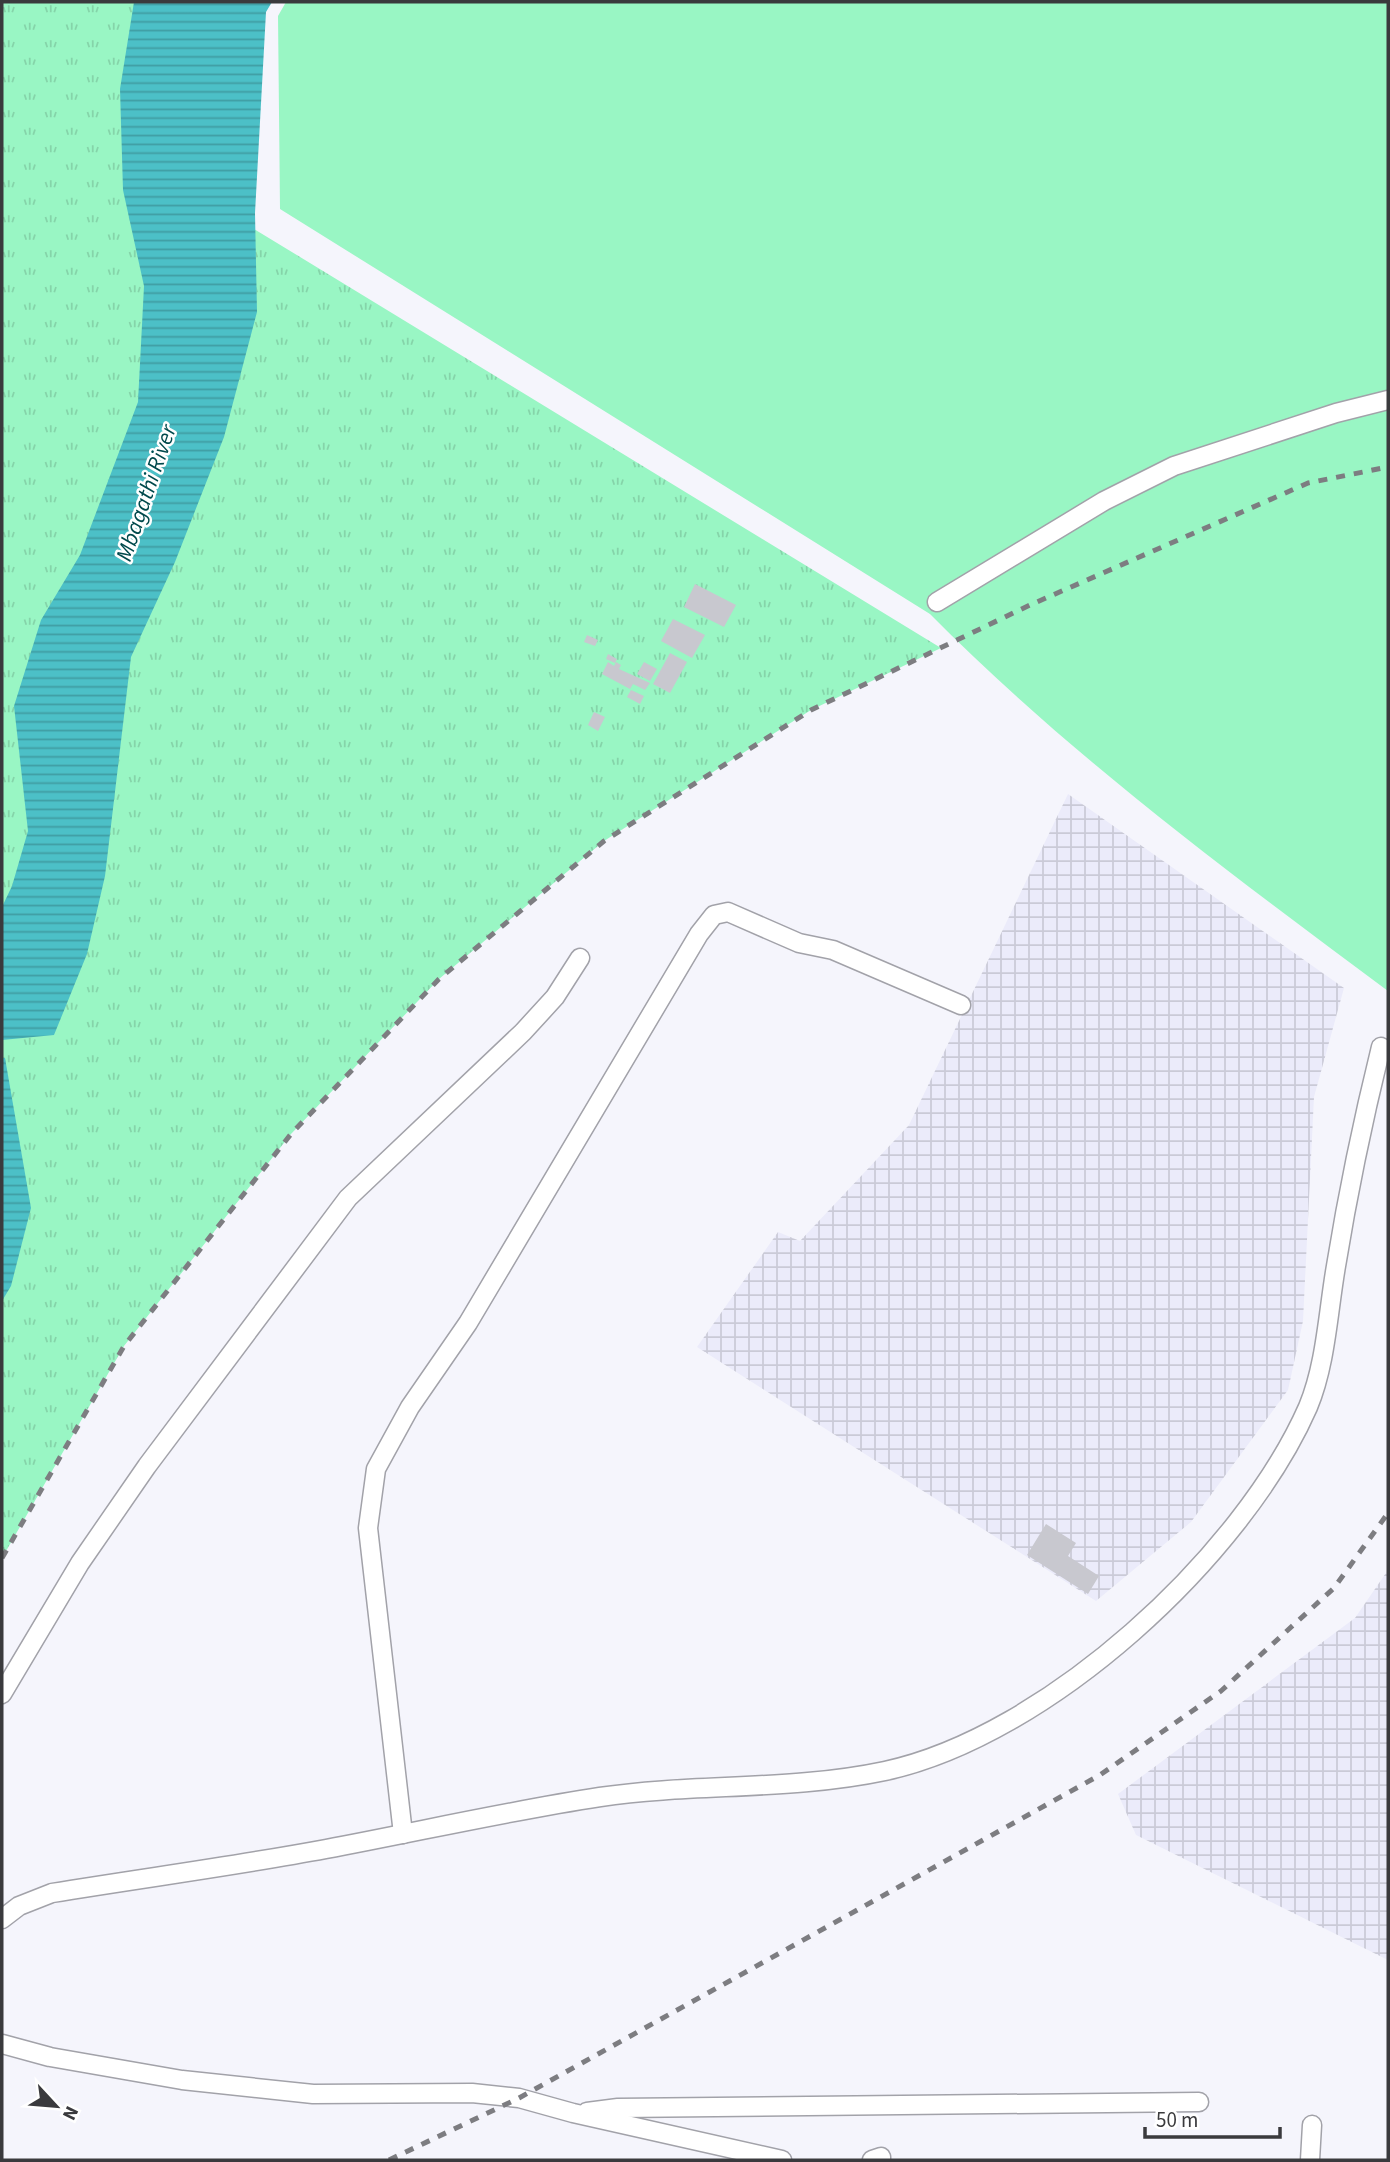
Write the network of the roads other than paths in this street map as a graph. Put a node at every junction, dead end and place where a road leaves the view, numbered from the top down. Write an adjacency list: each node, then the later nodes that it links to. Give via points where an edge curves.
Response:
1 (1388, 400): 2 (street, via 1174,466 1104,501)
2 (937, 601)
3 (580, 958): 6 (street, via 555,997 523,1032 348,1198 147,1466 80,1563)
4 (961, 1005): 7 (street, via 729,912 714,915 692,943 468,1323 410,1407 376,1469 368,1528)
5 (1381, 1047): 7 (street, via 1355,1150 1323,1350 1309,1404 1264,1484 1233,1526 1188,1579 1088,1670 989,1732 905,1766 833,1779 602,1797)
6 (2, 1694)
7 (403, 1834): 8 (street, via 52,1893 19,1906)
8 (2, 1919)
9 (2, 2044): 11 (street, via 182,2080 313,2094 472,2092 520,2098)
10 (1199, 2102): 11 (street, via 618,2108)
11 (573, 2113): 13 (street)
12 (1312, 2125): 16 (street)
13 (782, 2160)
14 (872, 2160): 15 (street)
15 (881, 2160)
16 (1310, 2160)

